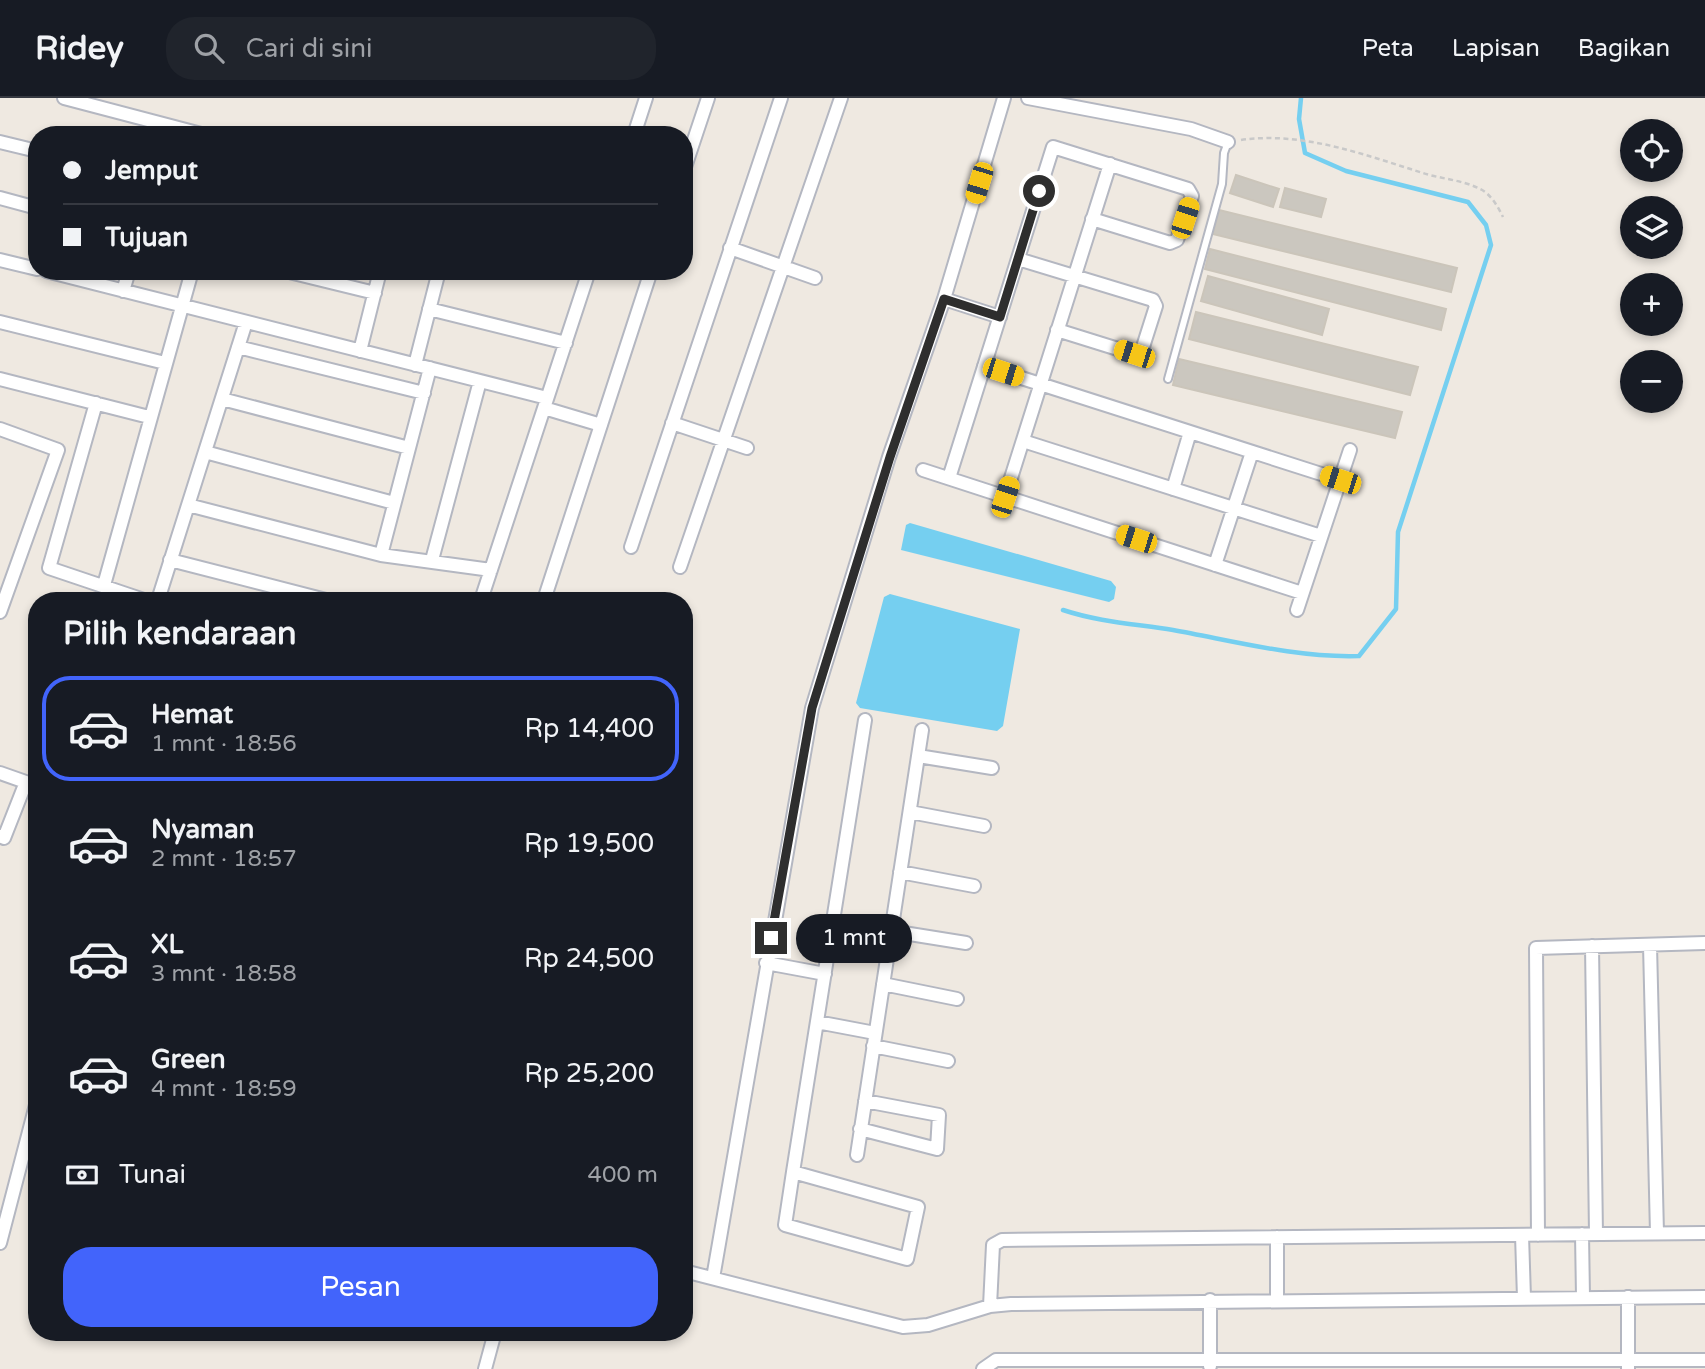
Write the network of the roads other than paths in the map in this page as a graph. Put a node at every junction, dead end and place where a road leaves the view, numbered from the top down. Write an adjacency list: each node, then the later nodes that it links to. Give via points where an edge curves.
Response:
1 (64, 98): 8 (street)
2 (646, 98): 9 (street)
3 (708, 98): 12 (street)
4 (780, 98): 18 (street)
5 (841, 98): 22 (street)
6 (1004, 98): 35 (street)
7 (1028, 98): 11 (street, via 1191,128)
8 (153, 126)
9 (637, 126)
10 (0, 142): 13 (street)
11 (1228, 142): 50 (lane, via 1222,184)
12 (693, 143)
13 (28, 149)
14 (1110, 164): 17 (street); 17 (street, via 1188,189 1192,196 1177,240 1170,243); 19 (street, via 1054,147)
15 (0, 198): 16 (street)
16 (28, 206)
17 (1092, 219): 23 (street)
18 (730, 248): 22 (street); 58 (street)
19 (1018, 259): 23 (street); 38 (street)
20 (0, 260): 21 (street)
21 (28, 267)
22 (783, 267): 24 (street); 62 (street)
23 (1074, 276): 41 (street); 41 (street, via 1153,300 1156,306 1142,351 1134,354)
24 (815, 278)
25 (81, 280): 33 (street)
26 (126, 280): 33 (street)
27 (190, 280): 36 (street)
28 (322, 280): 34 (street)
29 (378, 280): 34 (street)
30 (437, 280): 37 (street)
31 (586, 280): 42 (street)
32 (648, 280): 59 (street)
33 (123, 291): 36 (street)
34 (375, 293): 44 (street)
35 (944, 299): 38 (street); 113 (street, via 812,708)
36 (183, 306): 40 (street); 45 (street)
37 (429, 309): 42 (street); 46 (street)
38 (1000, 317): 47 (street)
39 (0, 322): 45 (street)
40 (246, 322): 43 (street); 44 (street)
41 (1057, 330): 52 (street)
42 (566, 343): 56 (street)
43 (238, 347): 53 (street); 54 (street)
44 (360, 351): 46 (street)
45 (165, 363): 57 (street)
46 (415, 365): 48 (street)
47 (984, 366): 52 (street); 70 (street)
48 (430, 369): 51 (street); 53 (street)
49 (0, 379): 55 (street)
50 (1168, 379)
51 (480, 382): 56 (street); 81 (street)
52 (1040, 384): 61 (street); 63 (street)
53 (424, 393): 64 (street)
54 (222, 399): 64 (street); 68 (street)
55 (96, 403): 57 (street); 86 (street, via 49,568)
56 (546, 403): 59 (street); 84 (street)
57 (149, 417): 86 (street)
58 (672, 423): 62 (street); 78 (street)
59 (601, 425): 91 (street)
60 (1, 432): 85 (street, via 58,450)
61 (1190, 432): 67 (street); 72 (street)
62 (723, 440): 65 (street); 83 (street)
63 (1023, 441): 72 (street); 73 (street)
64 (409, 448): 74 (street)
65 (747, 448)
66 (1350, 450): 71 (street)
67 (1252, 452): 71 (street); 76 (street)
68 (205, 453): 74 (street); 75 (street)
69 (923, 470): 70 (street)
70 (949, 478): 73 (street)
71 (1340, 480): 77 (street)
72 (1173, 489): 76 (street)
73 (1005, 497): 82 (street)
74 (394, 503): 79 (street)
75 (188, 505): 79 (street); 80 (street)
76 (1234, 508): 77 (street); 82 (street)
77 (1321, 536): 92 (street)
78 (631, 547)
79 (381, 555): 81 (street)
80 (170, 560): 88 (street); 89 (street)
81 (432, 560): 84 (street)
82 (1215, 565): 92 (street)
83 (680, 567)
84 (491, 570): 90 (street)
85 (5, 584): 94 (street)
86 (104, 585): 87 (street)
87 (123, 592)
88 (160, 592)
89 (295, 592)
90 (484, 592)
91 (547, 592)
92 (1302, 593): 93 (street)
93 (1297, 610)
94 (0, 612)
95 (865, 720): 107 (street)
96 (922, 730): 97 (street)
97 (918, 756): 98 (street); 102 (street)
98 (992, 768)
99 (0, 773): 100 (street)
100 (28, 783)
101 (28, 792): 104 (street, via 4,838)
102 (910, 812): 103 (street); 105 (street)
103 (984, 826)
104 (0, 836)
105 (900, 872): 106 (street); 108 (street)
106 (974, 886)
107 (832, 930): 108 (street); 114 (street)
108 (890, 935): 109 (street); 115 (street)
109 (966, 943)
110 (1705, 943): 111 (street)
111 (1650, 945): 112 (street); 125 (street)
112 (1592, 946): 128 (street); 130 (street, via 1536,948)
113 (766, 963): 114 (street); 134 (street)
114 (825, 974): 117 (street)
115 (883, 984): 116 (street); 118 (street)
116 (957, 999)
117 (817, 1022): 118 (street); 124 (street)
118 (874, 1039): 119 (street); 120 (street)
119 (948, 1061)
120 (865, 1101): 121 (street); 121 (street, via 939,1115 937,1149)
121 (860, 1129): 123 (street)
122 (28, 1136): 132 (street)
123 (857, 1155)
124 (793, 1172): 124 (street, via 785,1226 908,1259 918,1207)
125 (1657, 1233): 126 (street); 128 (street)
126 (1705, 1233)
127 (1582, 1234): 128 (street); 130 (street); 135 (street)
128 (1597, 1234)
129 (1522, 1235): 130 (street); 131 (street); 138 (street)
130 (1538, 1235)
131 (1277, 1237): 139 (street); 141 (street, via 1002,1240 993,1245 990,1255)
132 (0, 1243)
133 (693, 1273): 134 (street)
134 (713, 1278): 141 (street, via 903,1327 928,1325)
135 (1583, 1297): 136 (street); 138 (street)
136 (1628, 1297): 137 (street); 145 (street)
137 (1705, 1297)
138 (1524, 1298): 139 (street)
139 (1277, 1299): 140 (street)
140 (1210, 1300): 141 (street); 146 (street)
141 (990, 1306)
142 (493, 1341): 147 (street)
143 (1705, 1360): 145 (street)
144 (1395, 1364): 145 (street); 146 (street)
145 (1628, 1364)
146 (1210, 1365): 148 (street, via 996,1360)
147 (485, 1369)
148 (983, 1369)

